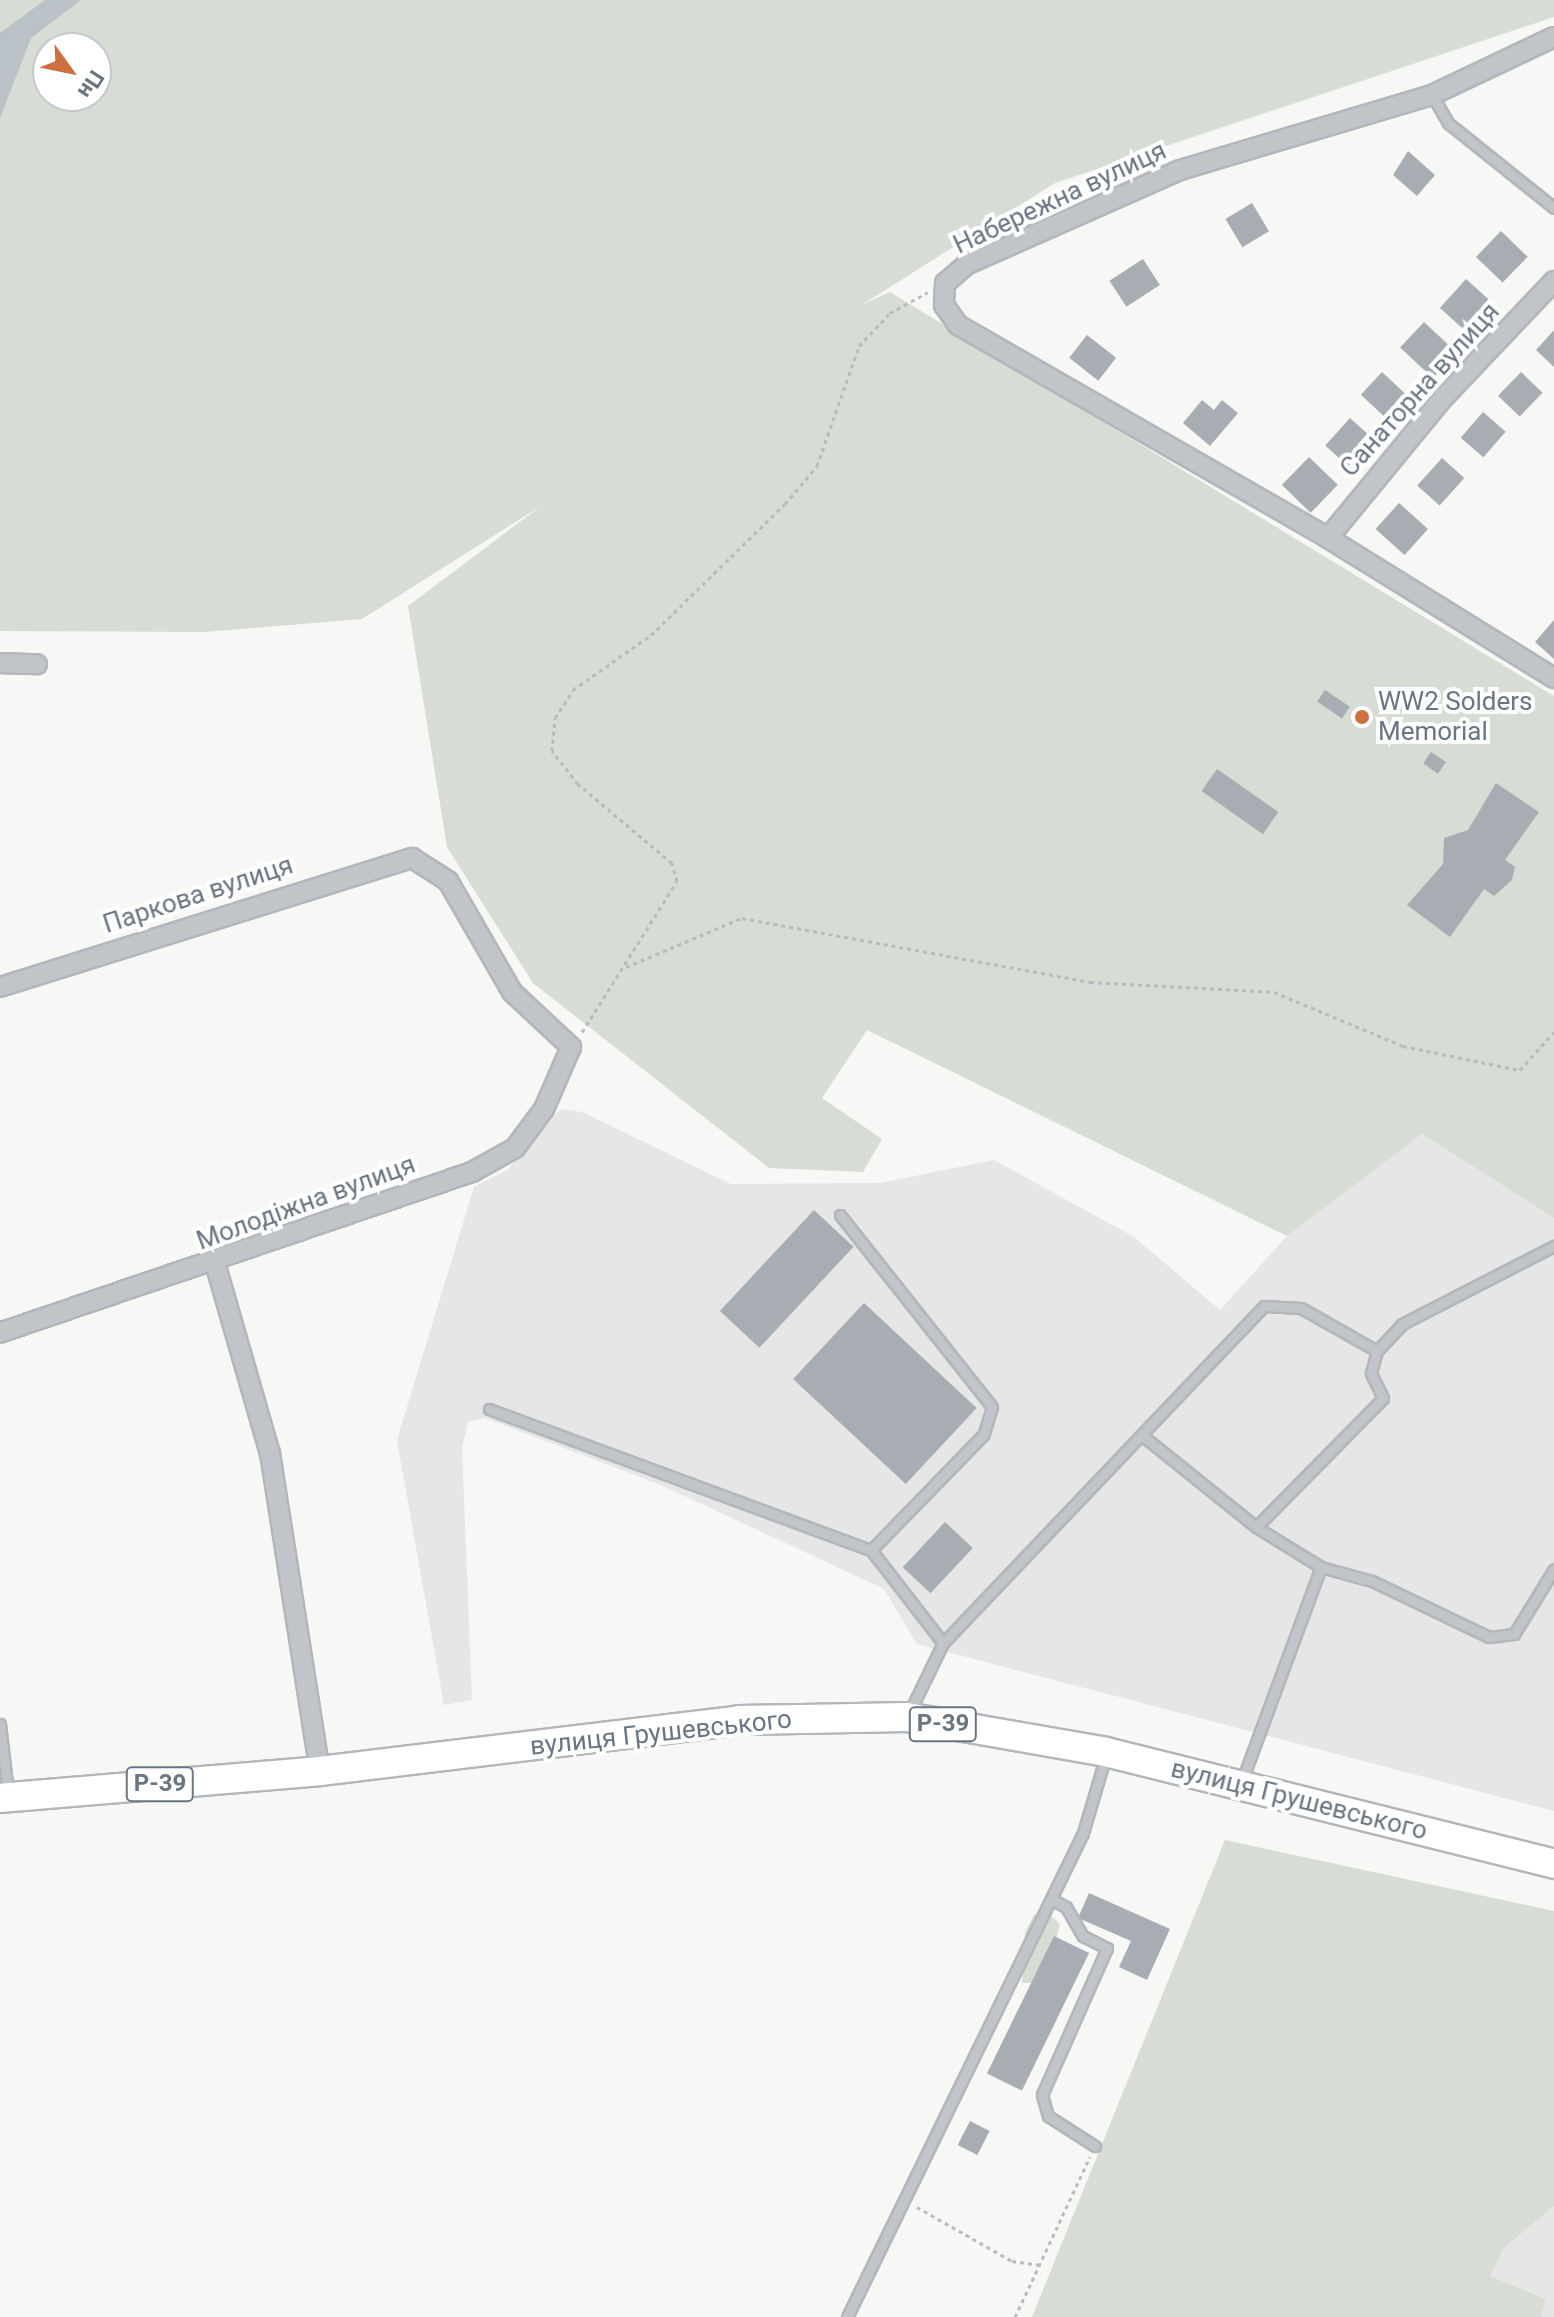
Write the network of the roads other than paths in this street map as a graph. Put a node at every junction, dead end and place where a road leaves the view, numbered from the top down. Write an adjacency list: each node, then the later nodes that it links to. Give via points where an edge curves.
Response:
1 (1554, 37): 2 (street, Набережна вулиця)
2 (1432, 95): 3 (lane, via 1448,123); 5 (street, Набережна вулиця, via 1180,170 966,265 945,283 944,305 958,325)
3 (1554, 208)
4 (1554, 281): 5 (street, Санаторна вулиця, via 1444,397)
5 (1328, 538): 8 (street, Набережна вулиця)
6 (0, 663): 7 (street)
7 (37, 664)
8 (1554, 678)
9 (0, 987): 10 (street, Паркова вулиця, via 412,858 448,881 512,992)
10 (571, 1047): 13 (street, Молодіжна вулиця, via 544,1109 515,1148 472,1172)
11 (840, 1215): 19 (lane, via 992,1407 984,1434)
12 (1554, 1246): 15 (lane, via 1402,1324)
13 (215, 1263): 14 (street, Молодіжна вулиця); 26 (street, via 270,1453)
14 (0, 1333)
15 (1377, 1351): 17 (lane, via 1301,1308 1264,1306); 18 (lane, via 1371,1373 1383,1398)
16 (489, 1409): 19 (lane)
17 (1143, 1436): 18 (lane); 22 (lane)
18 (1256, 1527): 20 (lane)
19 (871, 1550): 22 (lane)
20 (1321, 1567): 21 (lane, via 1372,1581 1501,1638 1514,1634); 27 (lane)
21 (1554, 1569)
22 (943, 1643): 23 (lane)
23 (906, 1717): 25 (main road, вулиця Грушевського / Р-39); 26 (main road, вулиця Грушевського / Р-39, via 739,1720)
24 (0, 1724): 28 (lane)
25 (1106, 1752): 27 (main road, вулиця Грушевського / Р-39); 30 (lane, via 1100,1793)
26 (320, 1771): 28 (main road, Р-39)
27 (1240, 1786): 29 (main road, вулиця Грушевського / Р-39)
28 (4, 1798)
29 (1554, 1864)
30 (1051, 1899): 31 (lane, via 1066,1907 1083,1936 1107,1948 1042,2095 1048,2116); 32 (lane)
31 (1095, 2146)
32 (847, 2317)

